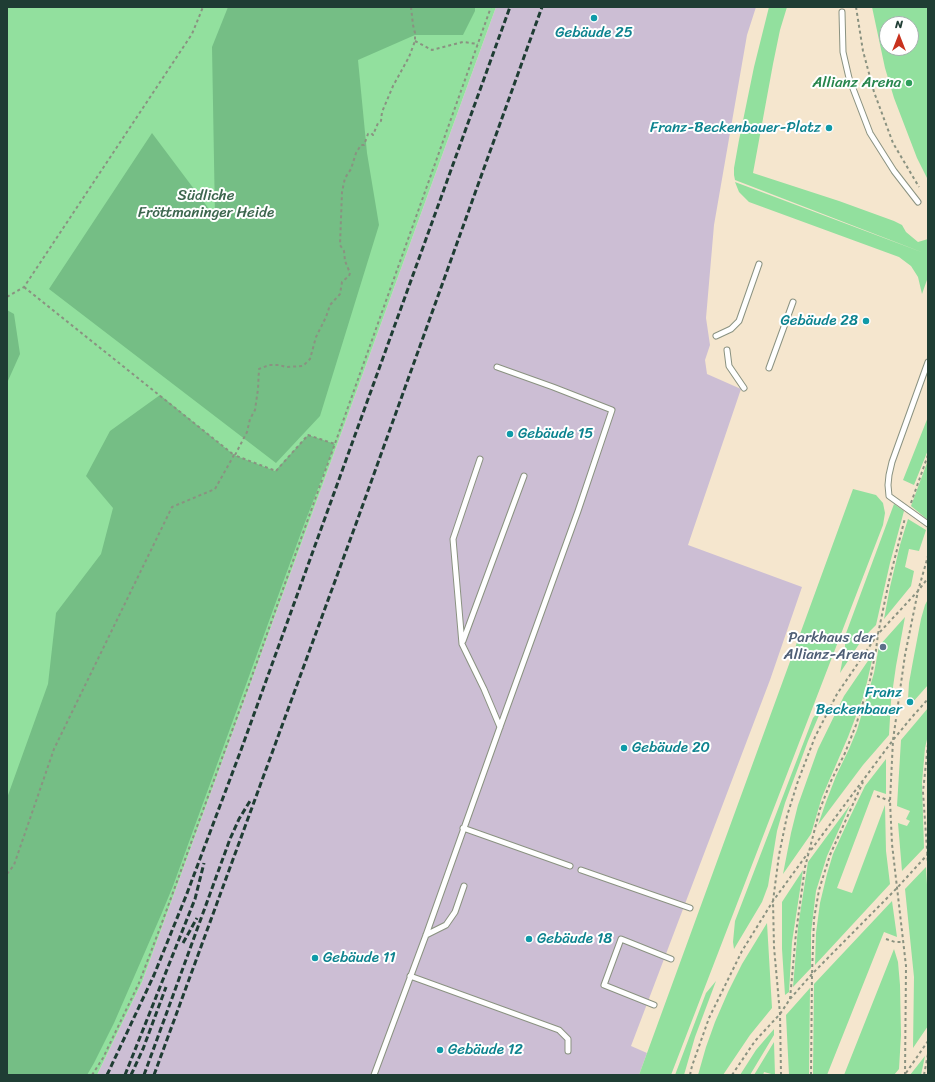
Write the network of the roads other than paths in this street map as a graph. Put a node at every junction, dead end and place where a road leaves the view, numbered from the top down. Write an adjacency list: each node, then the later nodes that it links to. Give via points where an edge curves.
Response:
1 (842, 12): 2 (lane, via 843,52 849,78 870,133)
2 (918, 202)
3 (759, 264): 5 (lane, via 738,320 731,329)
4 (793, 302): 9 (lane)
5 (716, 336)
6 (727, 350): 10 (lane, via 729,366)
7 (928, 362): 13 (lane, via 892,462 888,485 889,496)
8 (497, 367): 15 (lane, via 612,410)
9 (769, 368)
10 (744, 388)
11 (480, 459): 14 (lane, via 453,539)
12 (524, 476): 14 (lane)
13 (928, 524)
14 (462, 644): 15 (lane)
15 (500, 727): 16 (lane)
16 (463, 828): 17 (lane); 21 (lane)
17 (570, 866)
18 (581, 870): 20 (lane)
19 (464, 886): 21 (lane, via 455,912 446,925)
20 (690, 908)
21 (426, 935): 23 (lane)
22 (671, 959): 24 (lane, via 621,939 604,985)
23 (410, 976): 25 (lane, via 559,1030 568,1039); 26 (lane)
24 (654, 1005)
25 (568, 1051)
26 (374, 1075)

